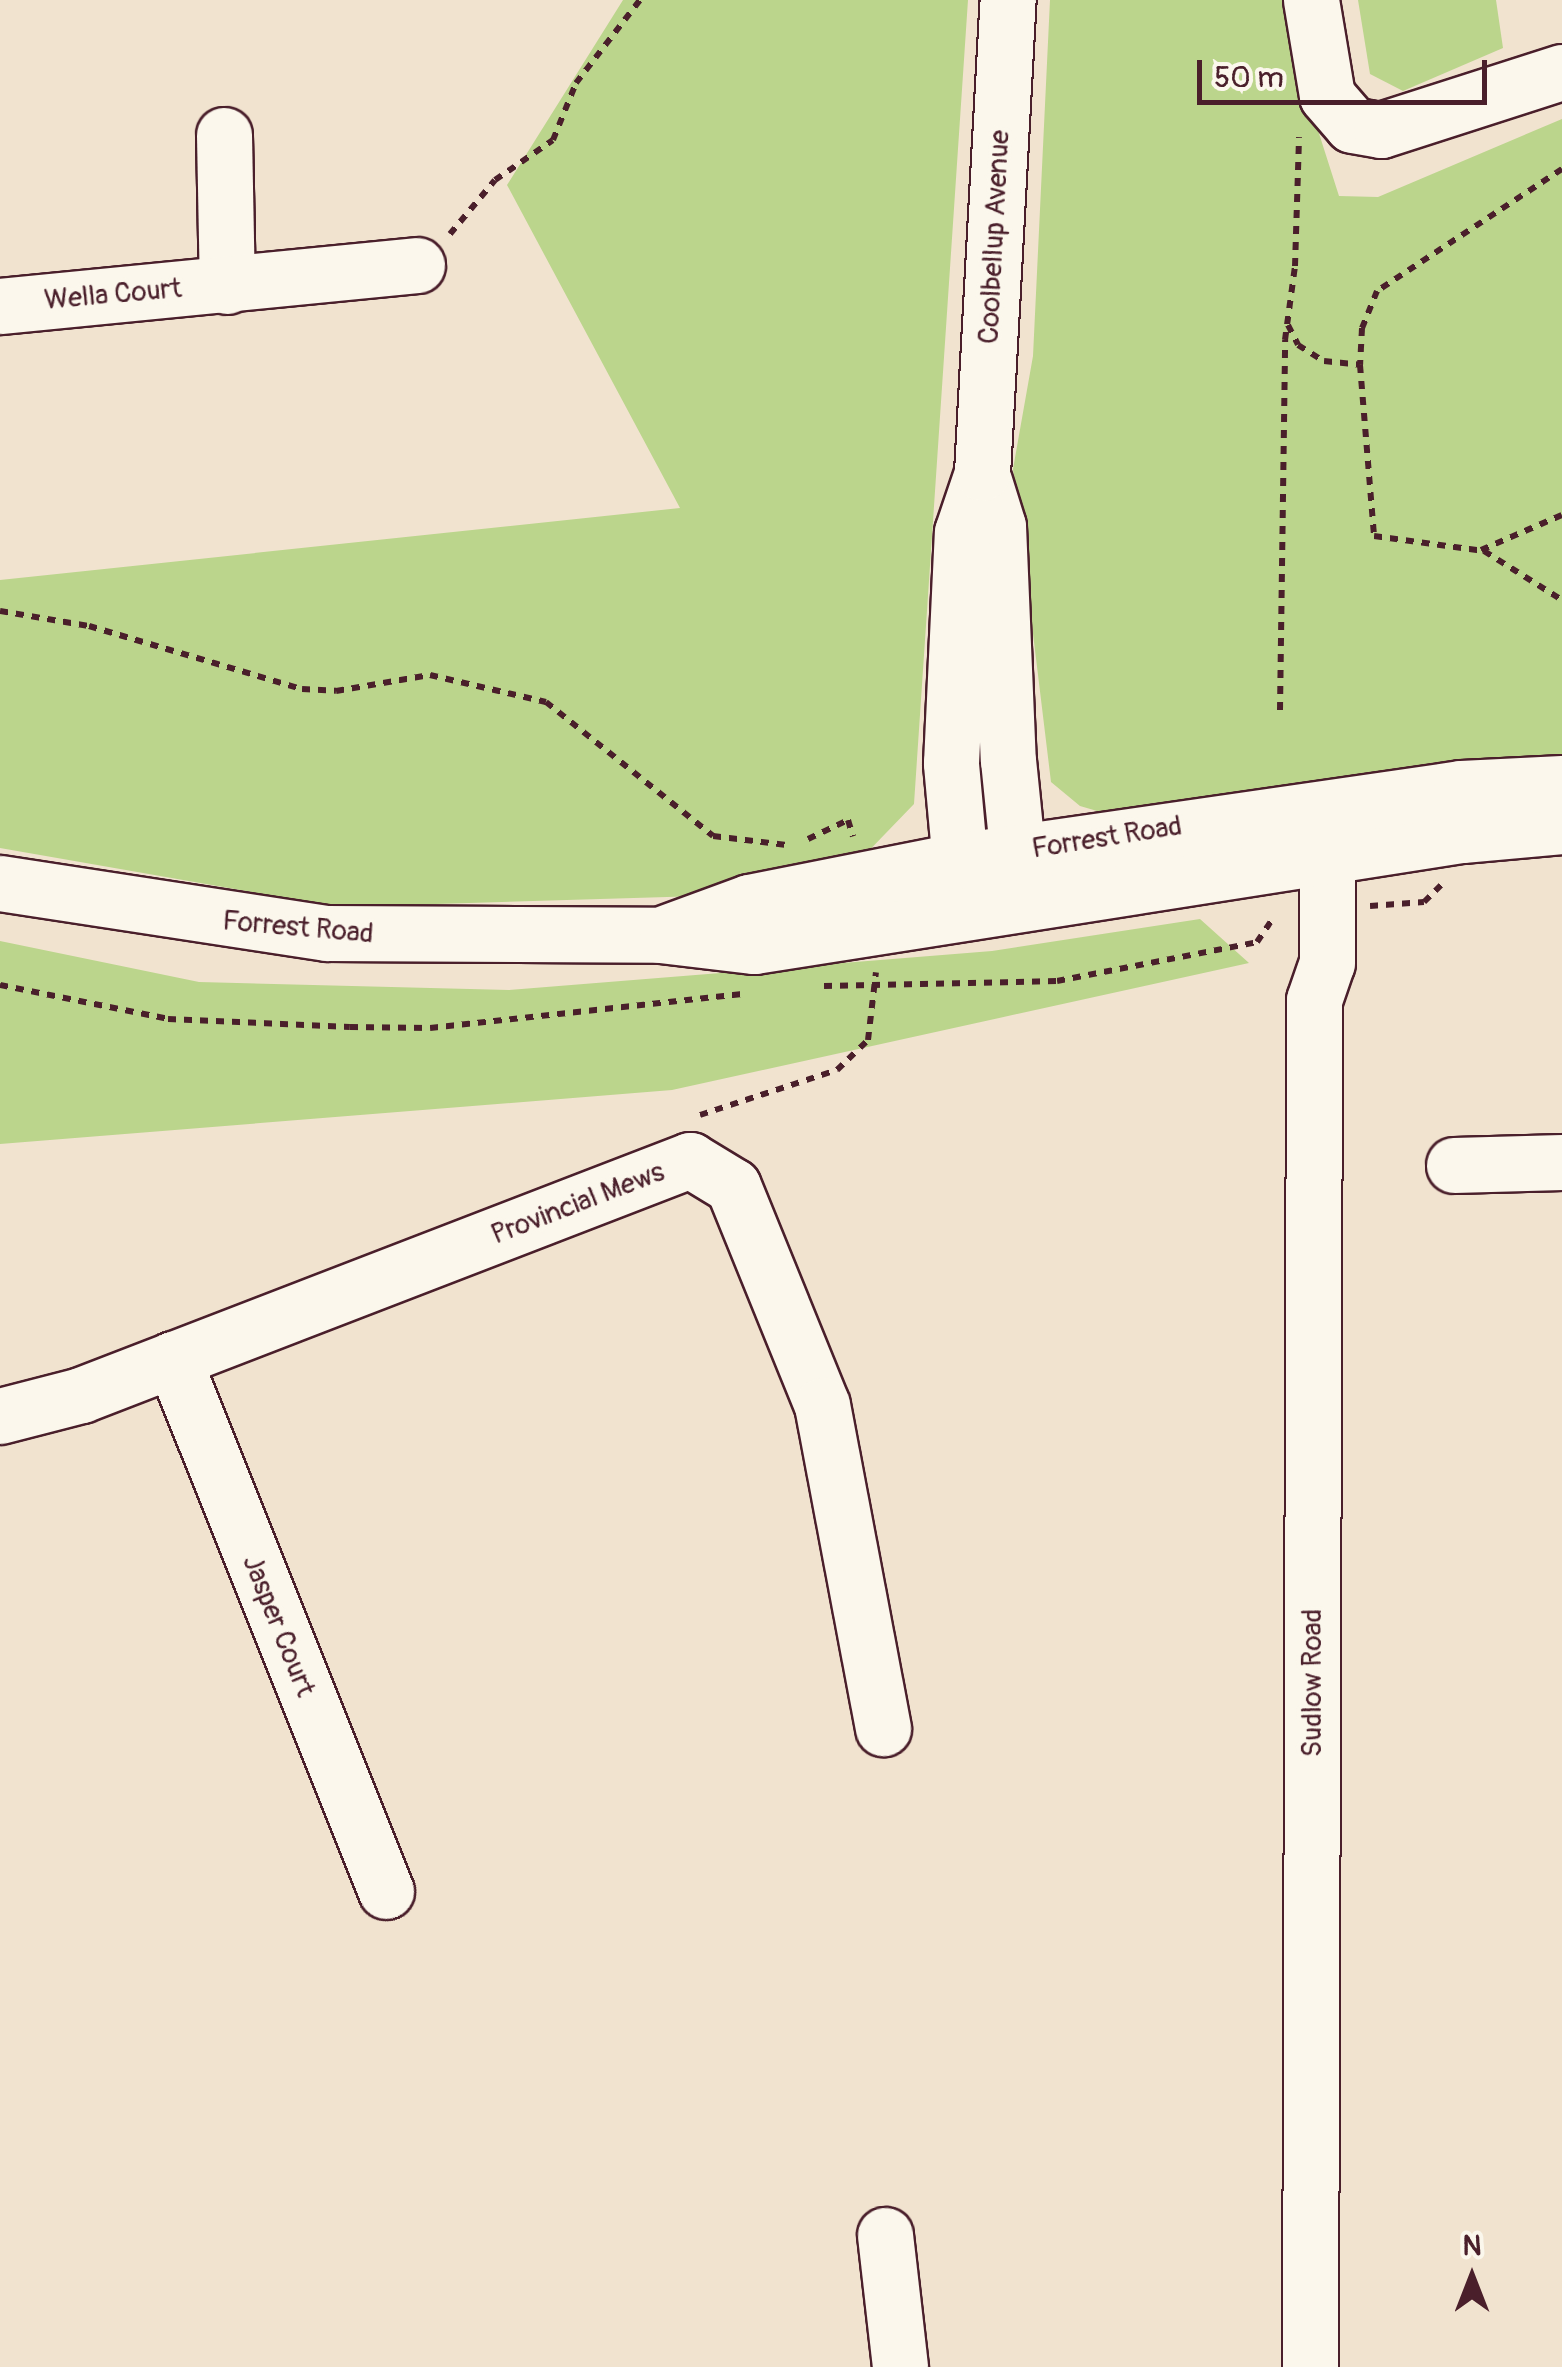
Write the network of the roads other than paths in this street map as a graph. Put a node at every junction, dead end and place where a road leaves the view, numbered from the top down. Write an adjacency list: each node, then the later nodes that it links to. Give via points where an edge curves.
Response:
1 (1008, 0): 8 (street, Coolbellup Avenue)
2 (1311, 0): 3 (street, via 1326,125 1382,130)
3 (1562, 72)
4 (224, 135): 6 (street)
5 (416, 264): 6 (street, Wella Court)
6 (227, 286): 7 (street, Wella Court)
7 (0, 306)
8 (982, 473): 12 (street, Coolbellup Avenue, via 998,526); 13 (street, Coolbellup Avenue, via 962,532 952,763)
9 (1562, 784): 11 (street, Forrest Road, via 1461,788)
10 (1562, 826): 11 (street, Forrest Road)
11 (1311, 834): 12 (street, Forrest Road); 15 (street, Forrest Road); 26 (street, Sudlow Road, via 1298,967 1314,1000)
12 (1017, 852): 13 (street, Forrest Road); 15 (street, Coolbellup Avenue)
13 (957, 861): 16 (street, Coolbellup Avenue); 17 (street, Forrest Road)
14 (0, 884): 17 (street, Forrest Road, via 326,933 660,935 754,946)
15 (1022, 906): 16 (street, Forrest Road)
16 (964, 915): 17 (street, Forrest Road)
17 (870, 931)
18 (1562, 1162): 19 (street)
19 (1454, 1165)
20 (173, 1360): 21 (street, Provincial Mews); 22 (street, Provincial Mews, via 690,1160 734,1186 822,1405); 23 (street, Jasper Court)
21 (0, 1416)
22 (883, 1728)
23 (386, 1892)
24 (885, 2236): 25 (street)
25 (900, 2367)
26 (1310, 2367)

